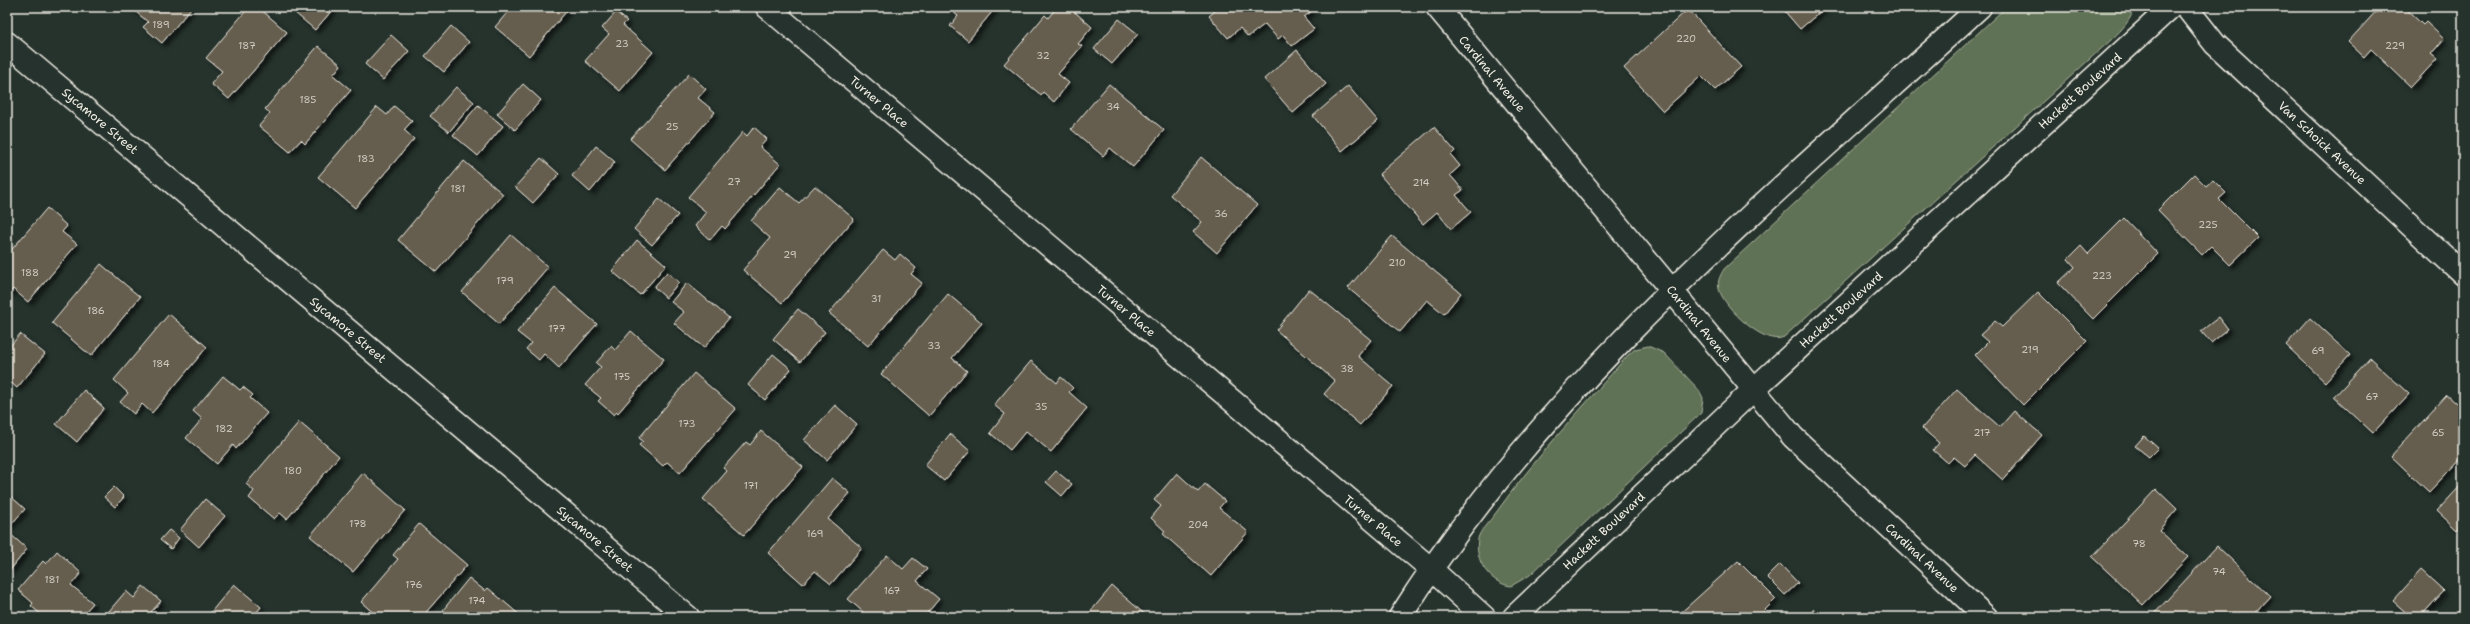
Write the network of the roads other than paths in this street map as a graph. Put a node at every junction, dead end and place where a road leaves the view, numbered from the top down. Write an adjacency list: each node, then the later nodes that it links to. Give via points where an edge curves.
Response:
1 (768, 7): 10 (street, Turner Place)
2 (1437, 7): 8 (street, Cardinal Avenue)
3 (1980, 7): 8 (street)
4 (2172, 7): 9 (street, Hackett Boulevard)
5 (2186, 7): 7 (street, Van Schoick Avenue, via 2215,44)
6 (7, 43): 11 (street, Sycamore Street)
7 (2463, 274)
8 (1671, 290): 9 (street, Cardinal Avenue); 10 (street, via 1591,374 1510,466)
9 (1753, 390): 14 (street, Hackett Boulevard); 15 (street, Cardinal Avenue, via 1793,438)
10 (1431, 569): 12 (street); 13 (street, Turner Place)
11 (688, 617)
12 (1400, 617)
13 (1484, 617)
14 (1514, 617)
15 (1986, 617)

